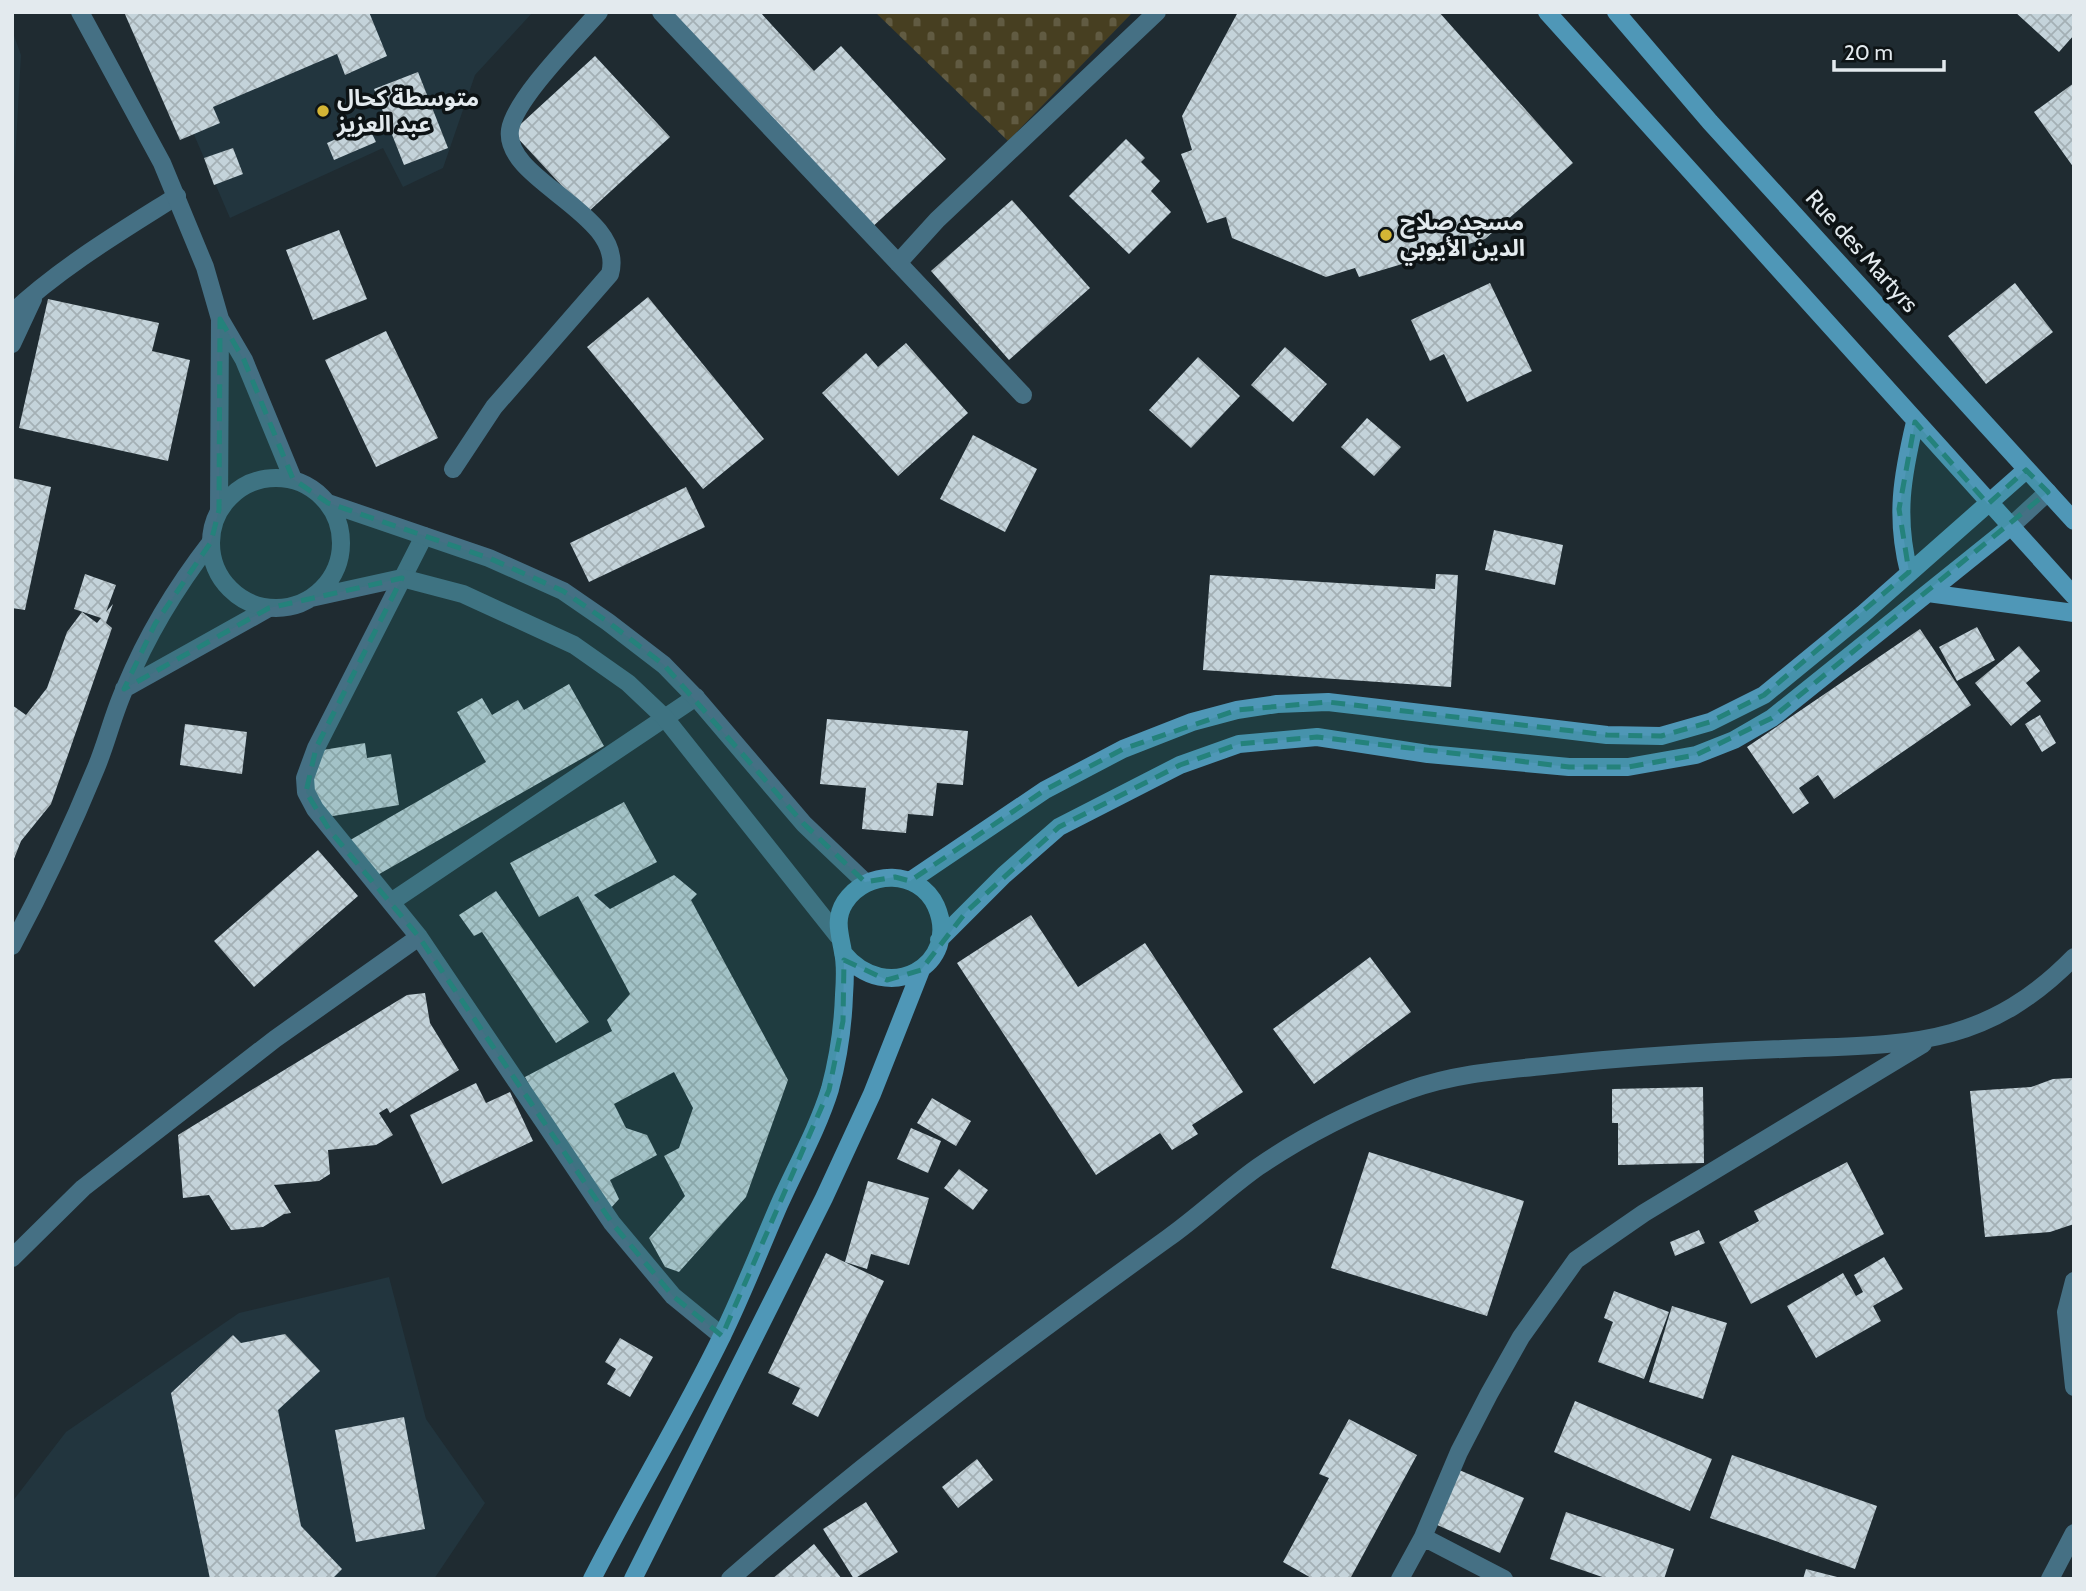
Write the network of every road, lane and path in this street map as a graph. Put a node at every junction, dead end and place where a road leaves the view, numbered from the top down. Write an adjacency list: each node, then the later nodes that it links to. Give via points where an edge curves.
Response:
1 (79, 12): 7 (street)
2 (599, 12): 15 (street, via 518,107 510,130 511,148 610,246 614,262 610,274 494,407)
3 (661, 12): 8 (street)
4 (1157, 12): 8 (street, via 937,220)
5 (1547, 12): 14 (main road)
6 (1616, 12): 16 (main road, Rue des Martyrs)
7 (177, 196): 9 (street); 11 (street)
8 (898, 263): 13 (street)
9 (37, 289): 10 (street); 12 (street)
10 (12, 313)
11 (220, 319): 17 (street, via 244,360); 21 (street)
12 (12, 344)
13 (1023, 395)
14 (1914, 422): 20 (main road); 26 (main road, via 1899,509)
15 (453, 469)
16 (2026, 470): 18 (main road, Rue des Martyrs); 20 (main road)
17 (293, 479): 19 (street, via 313,488); 21 (street, via 251,482)
18 (2048, 492): 22 (main road, Rue des Martyrs); 23 (street)
19 (328, 503): 24 (street); 30 (street, via 339,522 342,543 338,565 327,584)
20 (1988, 504): 23 (main road); 26 (main road)
21 (219, 510): 25 (street)
22 (2074, 520)
23 (2007, 524): 28 (main road); 29 (main road)
24 (424, 536): 27 (street); 34 (street, via 563,591 664,665)
25 (211, 542): 31 (street, via 217,573 230,590 248,602); 33 (street, via 155,624)
26 (1909, 572): 36 (main road, via 1764,695 1710,722 1661,736 1607,735 1328,702 1237,710 1123,749 1045,790)
27 (402, 578): 30 (street); 35 (street, via 463,594 575,645 628,683); 38 (street, via 305,778 315,809)
28 (1928, 593): 32 (main road); 40 (main road, via 1772,718 1734,740 1683,758 1628,767 1569,767 1428,754 1317,737 1238,744 1180,765 1059,827)
29 (2074, 596)
30 (311, 598): 31 (street, via 291,607)
31 (270, 608): 33 (street)
32 (2074, 613)
33 (124, 689): 42 (street, via 67,836)
34 (696, 697): 35 (street); 37 (street, via 804,824)
35 (665, 718): 38 (street); 41 (street)
36 (910, 881): 37 (main road, via 895,877); 40 (main road, via 935,905)
37 (865, 882): 41 (main road, via 844,904 838,918)
38 (391, 902): 39 (street)
39 (419, 937): 46 (street, via 275,1039 83,1188); 48 (street, via 612,1223 673,1296)
40 (939, 940): 44 (main road)
41 (841, 944): 44 (main road, via 855,967 870,976 905,978); 48 (main road, via 843,1021 830,1090)
42 (12, 946)
43 (2074, 957): 45 (street, via 2041,989 2007,1009 1969,1028)
44 (921, 970): 53 (main road, via 824,1198)
45 (1929, 1040): 51 (street, via 1644,1213 1576,1260 1521,1337 1489,1394); 54 (street, via 1884,1047 1695,1054 1464,1074 1397,1095 1259,1166 914,1427)
46 (12, 1258)
47 (2074, 1281): 49 (street, via 2066,1312)
48 (722, 1336): 52 (main road)
49 (2074, 1387)
50 (2074, 1533): 57 (street)
51 (1423, 1537): 55 (street); 56 (street)
52 (592, 1579)
53 (633, 1579)
54 (730, 1579)
55 (1400, 1579)
56 (1504, 1579)
57 (2050, 1579)

